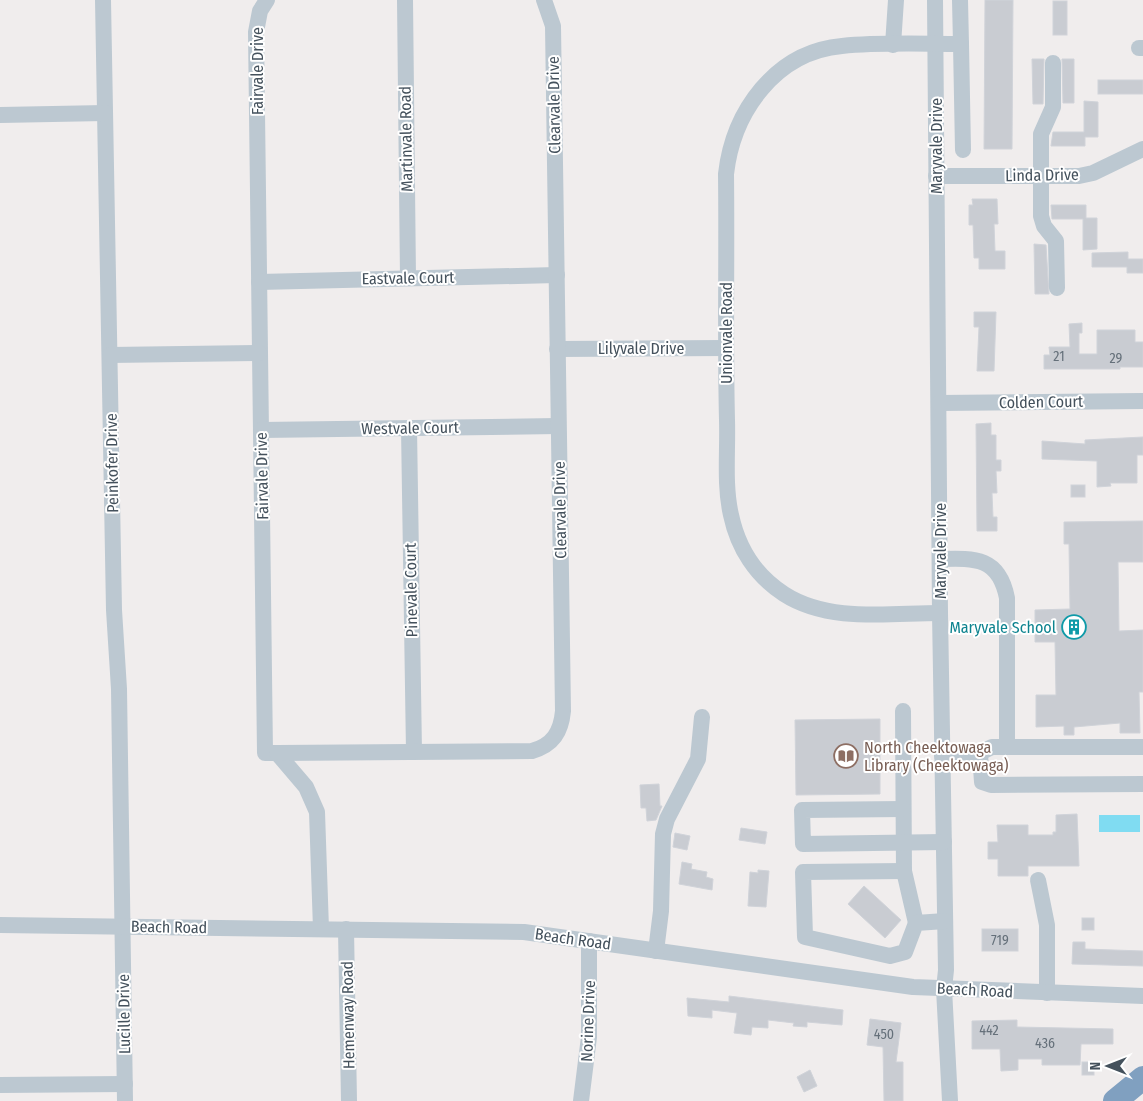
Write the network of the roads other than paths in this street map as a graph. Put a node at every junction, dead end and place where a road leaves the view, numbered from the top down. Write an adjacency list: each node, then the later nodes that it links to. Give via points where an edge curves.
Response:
1 (103, 0): 12 (street, Peinkofer Drive)
2 (267, 0): 20 (street, Fairvale Drive, via 260,11 256,32)
3 (405, 0): 19 (street, Martinvale Road)
4 (544, 0): 18 (street, Clearvale Drive, via 553,26)
5 (896, 0): 10 (street)
6 (935, 0): 8 (street, Maryvale Drive)
7 (960, 0): 9 (street)
8 (935, 44): 9 (street, Unionvale Road); 10 (street, Unionvale Road); 16 (street, Maryvale Drive)
9 (961, 44): 14 (street)
10 (894, 45): 22 (street, Unionvale Road, via 841,46 805,56 774,76 749,104 740,120 726,174)
11 (1053, 63): 17 (street, via 1053,107 1042,134)
12 (105, 113): 13 (street); 25 (street, Peinkofer Drive)
13 (0, 115)
14 (963, 150)
15 (1143, 150): 17 (street, Linda Drive, via 1093,173)
16 (936, 176): 17 (street, Linda Drive); 27 (street, Maryvale Drive)
17 (1041, 176): 21 (street, via 1041,216 1056,242)
18 (557, 275): 19 (street, Eastvale Court); 23 (street, Clearvale Drive)
19 (408, 278): 20 (street, Eastvale Court)
20 (259, 282): 24 (street, Fairvale Drive)
21 (1058, 288)
22 (726, 348): 23 (street, Lilyvale Drive); 32 (street, Unionvale Road, via 729,504 738,538 756,571 785,595 826,612)
23 (557, 349): 28 (street, Clearvale Drive)
24 (259, 353): 25 (street); 30 (street, Fairvale Drive)
25 (110, 355): 50 (street, Peinkofer Drive)
26 (1143, 401): 27 (street, Colden Court)
27 (938, 403): 31 (street, Maryvale Drive)
28 (558, 426): 29 (street, Westvale Court); 37 (street, Clearvale Drive, via 563,711 560,729 547,744 532,751)
29 (409, 428): 30 (street, Westvale Court); 37 (street, Pinevale Court)
30 (261, 430): 38 (street, Fairvale Drive, via 265,753)
31 (940, 559): 32 (street, Maryvale Drive); 36 (street, via 971,558 984,562 1004,583 1007,598)
32 (940, 613): 40 (street, Maryvale Drive)
33 (903, 710): 42 (street)
34 (702, 717): 54 (street, via 698,759 667,819 663,834 661,911)
35 (1143, 747): 36 (street)
36 (1007, 748): 39 (street, via 988,748)
37 (414, 752): 38 (street, Clearvale Drive)
38 (277, 753): 51 (street, Fairvale Drive, via 306,787 317,812)
39 (980, 754): 40 (street); 41 (street, via 982,782 991,785)
40 (942, 756): 44 (street, Maryvale Drive)
41 (1143, 784)
42 (903, 808): 43 (street); 43 (street, via 802,810 803,844)
43 (904, 842): 44 (street); 45 (street)
44 (944, 842): 48 (street, Maryvale Drive)
45 (904, 871): 47 (street); 47 (street, via 803,872 805,938 890,956 905,952)
46 (1038, 880): 56 (street, via 1047,925)
47 (916, 922): 48 (street)
48 (945, 922): 55 (street, Maryvale Drive)
49 (0, 926): 50 (street, Beach Road)
50 (123, 927): 51 (street, Beach Road); 59 (street, Lucille Drive)
51 (321, 929): 52 (street, Beach Road)
52 (346, 930): 53 (street, Beach Road, via 524,932); 63 (street, Hemenway Road)
53 (590, 941): 54 (street, Beach Road); 64 (street, Norine Drive, via 589,1037)
54 (656, 951): 55 (street, Beach Road, via 913,987)
55 (944, 988): 56 (street, Beach Road); 65 (street, Maryvale Drive)
56 (1047, 993): 57 (street, Beach Road)
57 (1143, 996)
58 (1143, 1078): 66 (highway)
59 (125, 1084): 60 (street); 62 (street, Lucille Drive)
60 (0, 1085)
61 (1143, 1089): 67 (highway)
62 (125, 1101)
63 (349, 1101)
64 (581, 1101)
65 (950, 1101)
66 (1115, 1101)
67 (1132, 1101)

